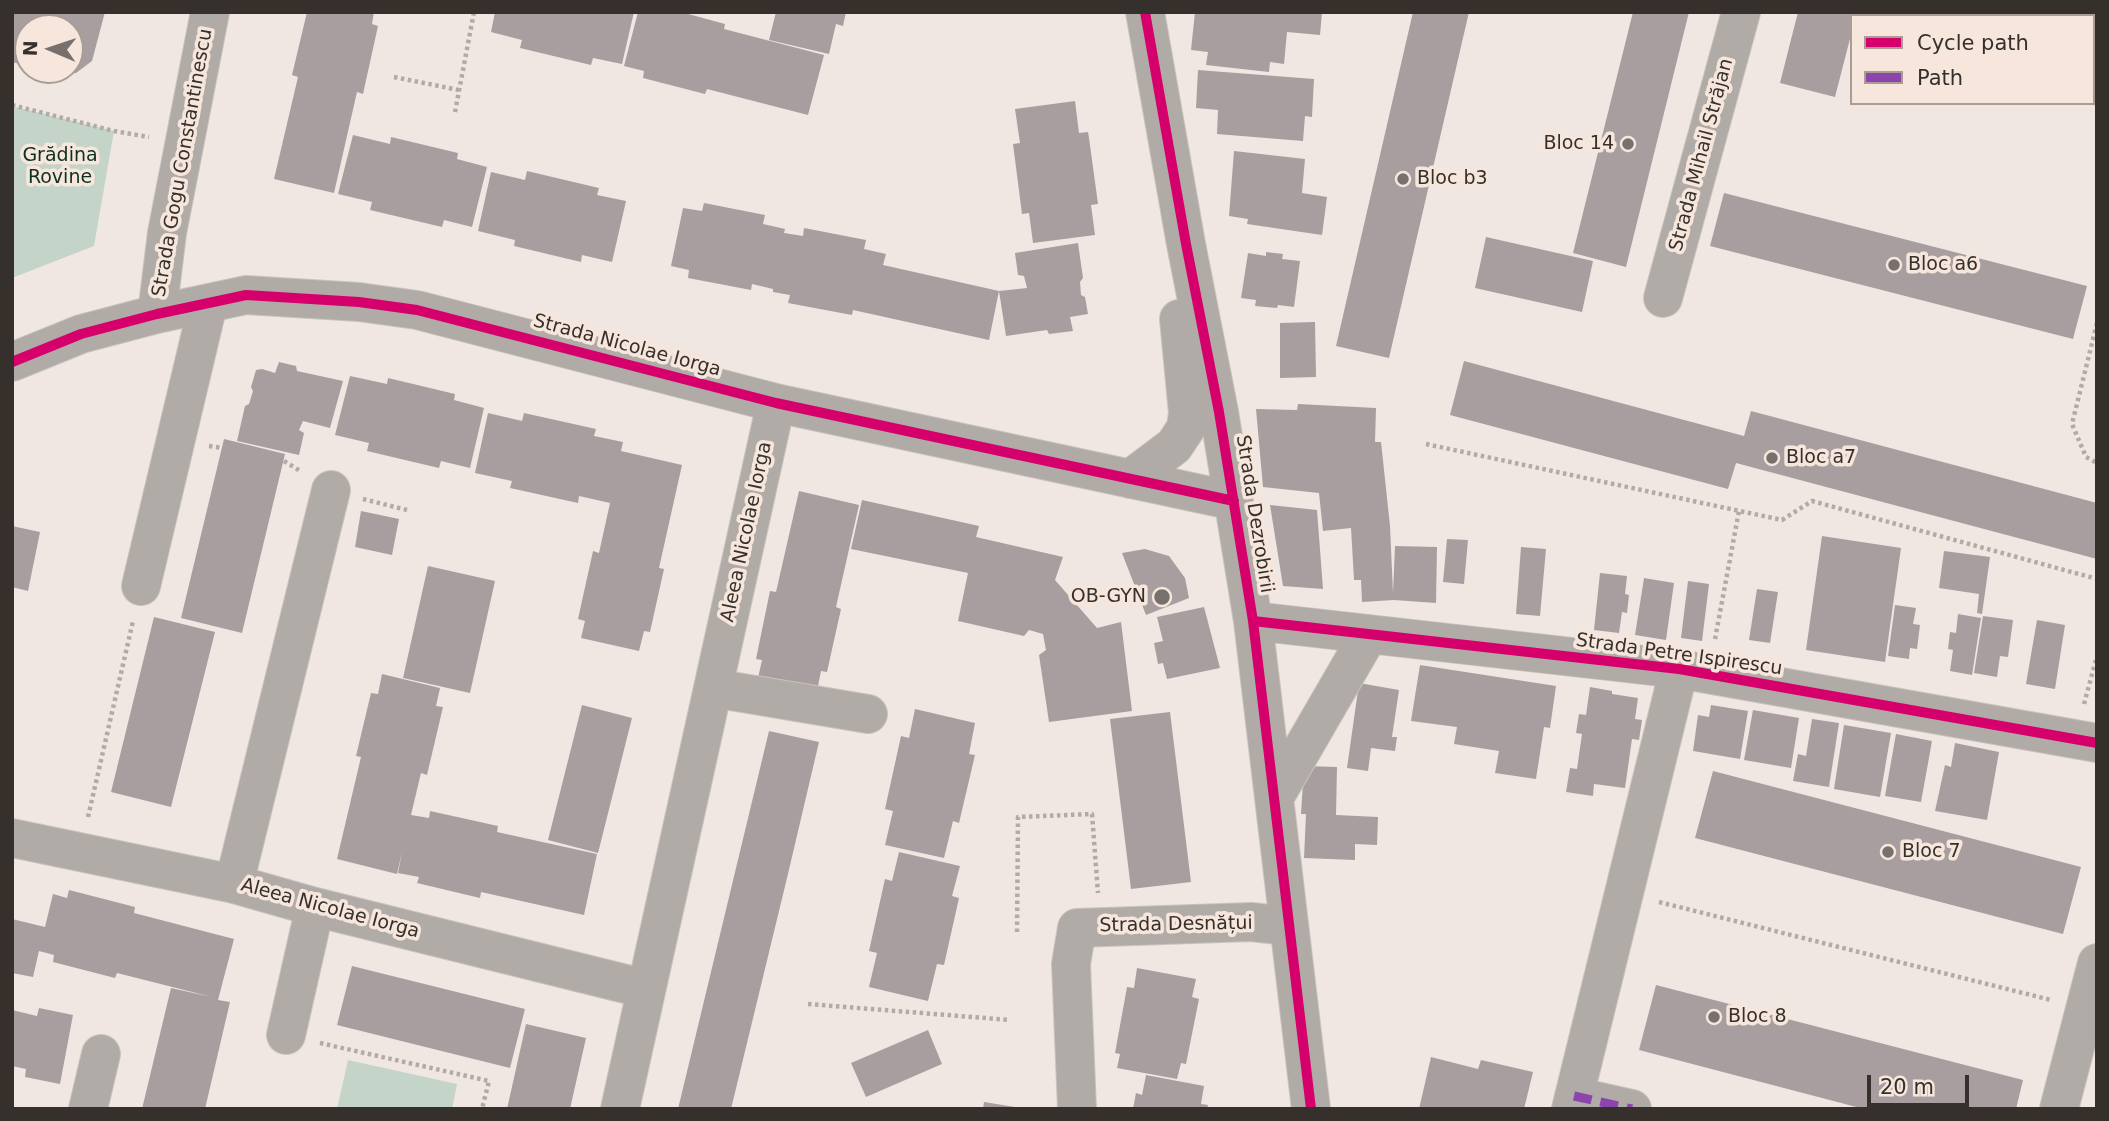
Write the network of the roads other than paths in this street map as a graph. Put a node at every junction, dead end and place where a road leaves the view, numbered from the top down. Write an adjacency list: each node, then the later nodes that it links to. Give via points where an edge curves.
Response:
1 (210, 12): 7 (street, Strada Gogu Constantinescu, via 167,233)
2 (1145, 12): 4 (street, Strada Dezrobirii)
3 (1741, 12): 5 (street, Strada Mihail Străjan)
4 (1186, 244): 10 (street, via 1177,305 1188,413 1185,428 1174,446); 12 (street, Strada Dezrobirii)
5 (1663, 298)
6 (208, 304): 7 (street, Strada Nicolae Iorga); 9 (street, Strada Nicolae Iorga, via 246,295 417,310); 13 (street)
7 (157, 314): 8 (street, Strada Nicolae Iorga, via 81,334)
8 (12, 362)
9 (776, 403): 10 (street, Strada Nicolae Iorga); 17 (street, Aleea Nicolae Iorga)
10 (1129, 479): 12 (street, Strada Nicolae Iorga)
11 (331, 490): 22 (street)
12 (1234, 502): 14 (street, Strada Dezrobirii)
13 (141, 586)
14 (1253, 621): 15 (street, Strada Petre Ispirescu); 20 (street, Strada Dezrobirii)
15 (1369, 634): 16 (street, Strada Petre Ispirescu); 20 (street)
16 (1693, 672): 19 (street, Strada Petre Ispirescu); 29 (street, via 1624,893)
17 (713, 688): 18 (street); 26 (street, Aleea Nicolae Iorga)
18 (868, 714)
19 (2086, 741)
20 (1274, 798): 24 (street, Strada Dezrobirii)
21 (12, 838): 22 (street, Aleea Nicolae Iorga)
22 (234, 884): 23 (street, Aleea Nicolae Iorga)
23 (315, 907): 26 (street, Aleea Nicolae Iorga); 27 (street)
24 (1289, 926): 32 (street, Strada Desnățui, via 1251,922 1077,928 1071,964); 33 (street, Strada Dezrobirii)
25 (2097, 963): 35 (street)
26 (646, 989): 31 (street, Aleea Nicolae Iorga)
27 (286, 1035)
28 (101, 1054): 30 (street)
29 (1573, 1102): 34 (street)
30 (89, 1109)
31 (620, 1109)
32 (1077, 1109)
33 (1311, 1109)
34 (1632, 1109)
35 (2059, 1109)

